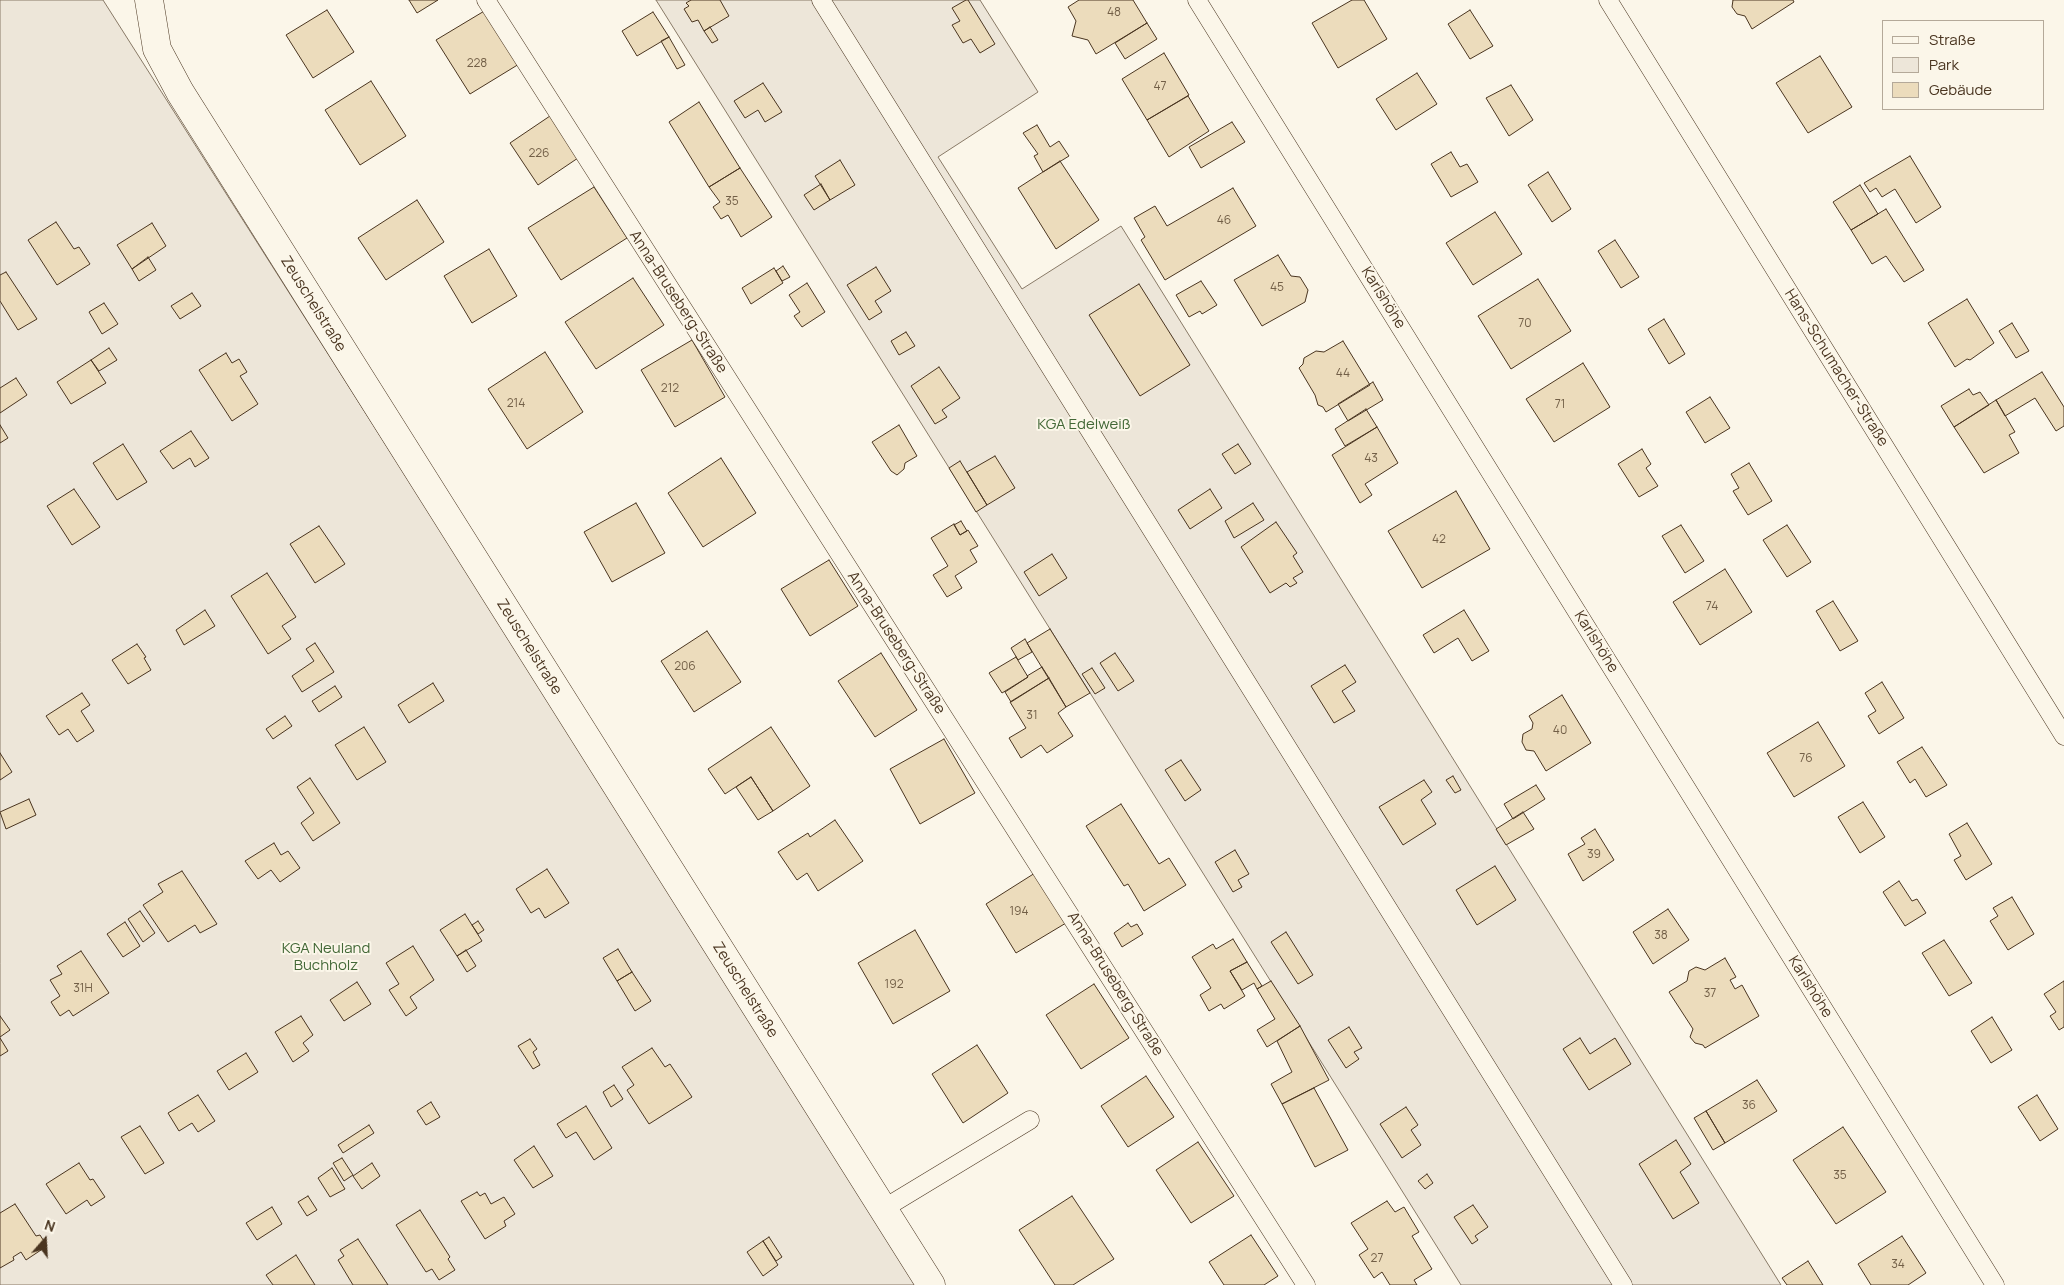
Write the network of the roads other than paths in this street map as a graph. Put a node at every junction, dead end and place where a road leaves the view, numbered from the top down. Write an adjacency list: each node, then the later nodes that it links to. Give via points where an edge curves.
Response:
1 (149, 0): 8 (street, Zeuschelstraße, via 157,49 180,92)
2 (486, 0): 10 (lane, Anna-Bruseberg-Straße)
3 (821, 0): 11 (lane)
4 (1197, 0): 12 (lane, Karlshöhe)
5 (1608, 0): 6 (lane, Hans-Schumacher-Straße)
6 (2064, 736)
7 (1030, 1120): 8 (lane)
8 (883, 1209): 9 (street, Zeuschelstraße)
9 (931, 1285)
10 (1306, 1285)
11 (1623, 1285)
12 (1996, 1285)

